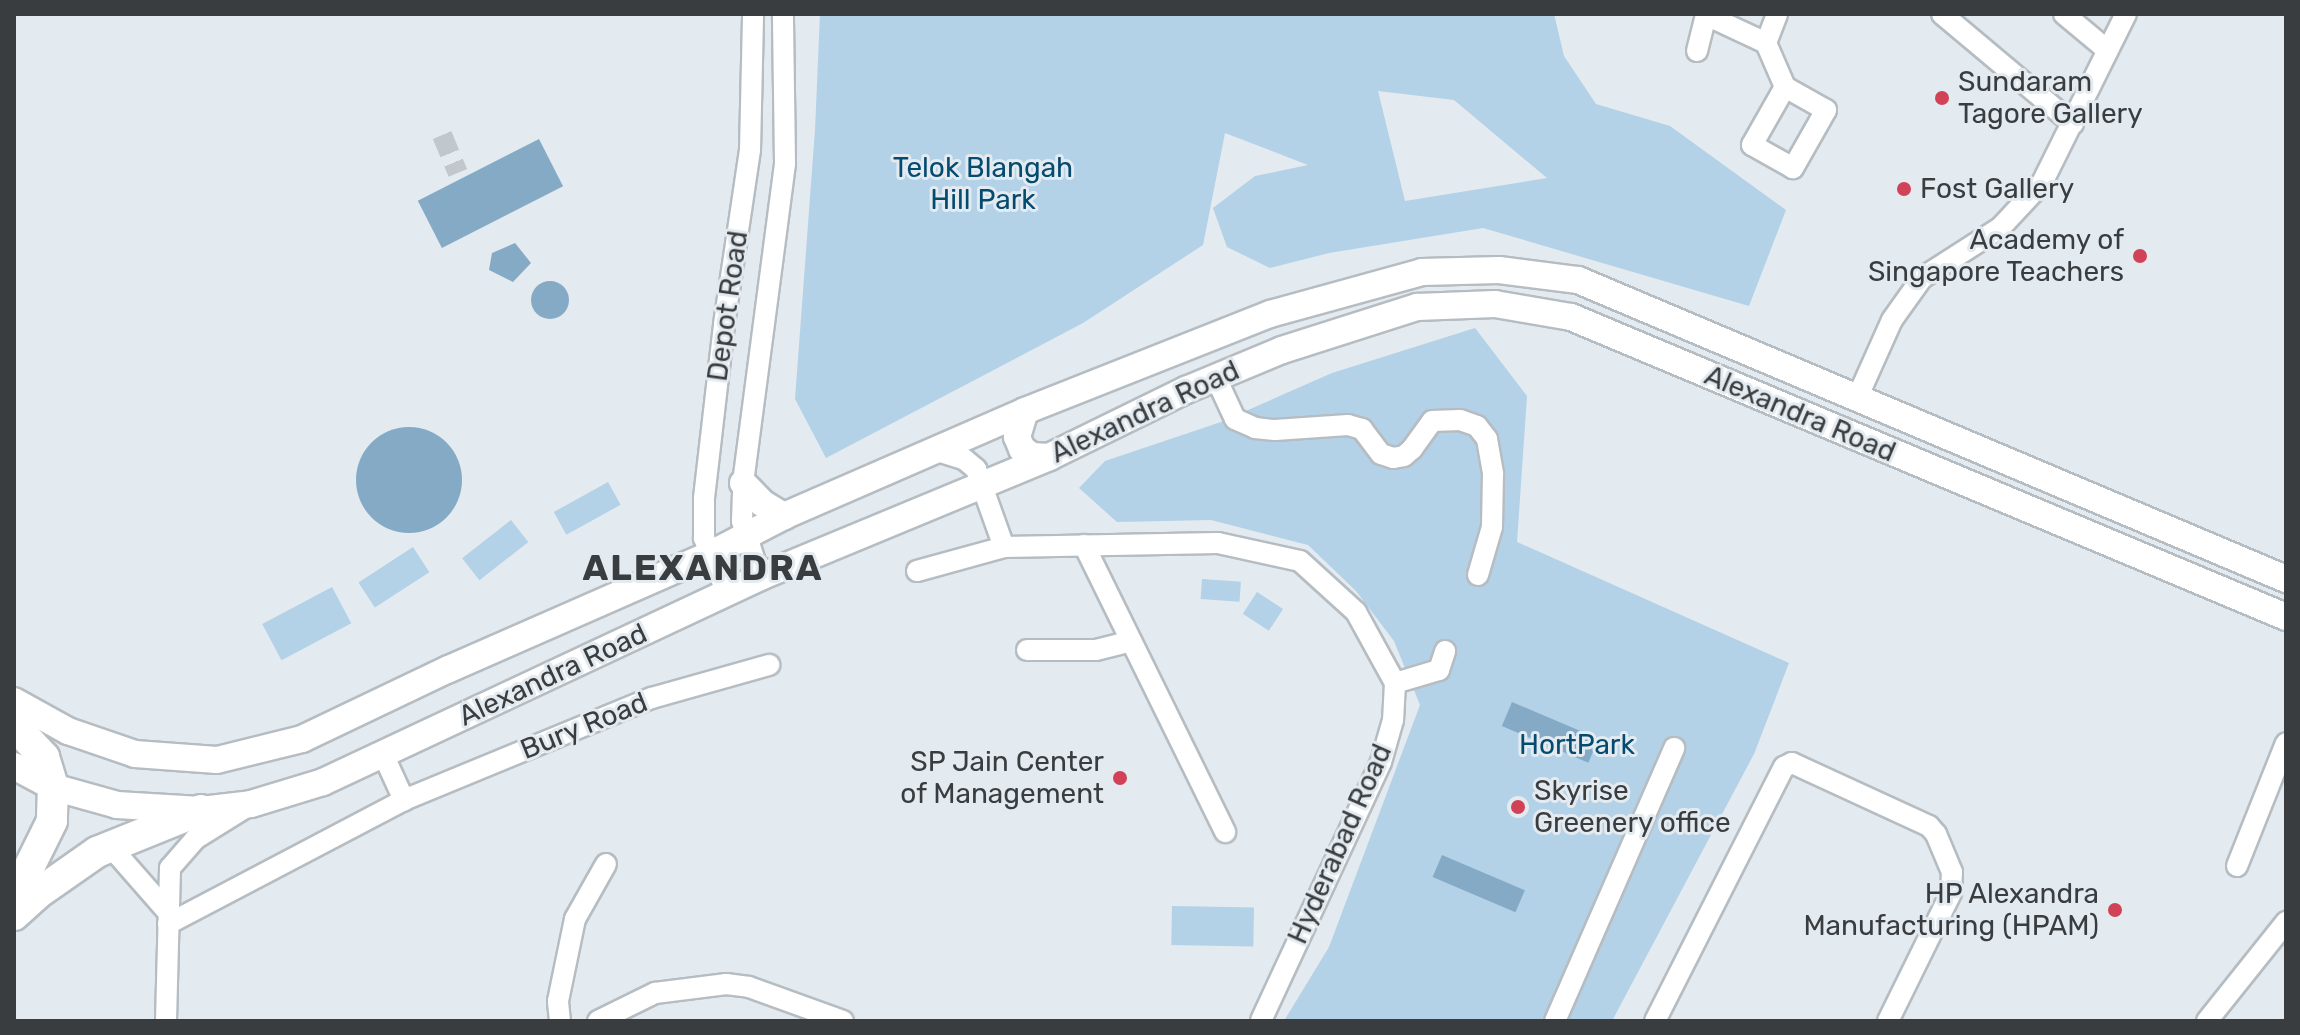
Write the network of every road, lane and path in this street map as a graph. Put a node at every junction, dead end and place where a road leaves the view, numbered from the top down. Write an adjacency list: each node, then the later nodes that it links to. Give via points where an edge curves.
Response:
1 (753, 14): 25 (street, Depot Road, via 750,150 704,498 704,538)
2 (783, 14): 19 (street, Depot Road, via 785,163)
3 (1777, 14): 7 (street)
4 (1942, 14): 11 (street)
5 (2064, 14): 8 (street)
6 (2126, 14): 8 (street)
7 (1766, 43): 9 (street, via 1706,15); 10 (street)
8 (2107, 50): 11 (street)
9 (1697, 51)
10 (1785, 87)
11 (2073, 124): 13 (street, via 2042,183 2000,228 1922,278 1892,320)
12 (1216, 378): 17 (main road, Alexandra Road); 18 (main road, Alexandra Road, via 1282,350 1417,307 1495,304 1571,317); 27 (street, via 1235,419 1275,430 1348,425 1362,429 1381,454 1393,458 1412,449 1432,421 1460,420 1477,426 1487,439 1493,474 1492,527)
13 (1858, 396): 14 (main road, Alexandra Road, via 1578,280 1484,270 1422,272 1270,314); 15 (main road, Alexandra Road)
14 (1025, 411): 16 (main road, Alexandra Road); 17 (main road, via 1017,437 1022,449)
15 (1905, 419): 18 (main road, via 1936,450); 29 (main road, Alexandra Road)
16 (934, 450): 20 (street, via 964,459 976,469); 21 (main road, Alexandra Road)
17 (1049, 457): 20 (main road, Alexandra Road)
18 (1937, 471): 31 (main road, Alexandra Road)
19 (743, 483): 21 (main road); 22 (street, Depot Road)
20 (981, 485): 24 (street); 28 (main road, Alexandra Road)
21 (784, 516): 22 (main road, Alexandra Road)
22 (746, 534): 25 (main road, Alexandra Road); 28 (street, Depot Road)
23 (1084, 545): 24 (street); 32 (street); 36 (street, via 1218,543 1300,561 1356,612)
24 (1004, 547): 26 (street)
25 (711, 554): 30 (street, Depot Road); 37 (main road, Alexandra Road, via 302,739 217,760 135,754 68,731)
26 (917, 571)
27 (1478, 575)
28 (760, 577): 30 (main road, Alexandra Road)
29 (2286, 579)
30 (727, 593): 41 (main road, Alexandra Road)
31 (2286, 617)
32 (1131, 641): 33 (street, via 1096,650); 47 (street)
33 (1027, 650)
34 (1445, 651): 36 (street, via 1439,670)
35 (769, 665): 44 (street, Bury Road, via 652,698)
36 (1395, 683): 60 (street, Hyderabad Road, via 1393,720 1381,762)
37 (14, 701)
38 (14, 725): 43 (highway, via 44,757)
39 (2286, 743): 50 (street)
40 (1674, 748): 61 (street)
41 (383, 754): 44 (street); 45 (main road, Alexandra Road, via 323,782)
42 (14, 766): 43 (main road, Alexandra Road)
43 (53, 787): 46 (main road, Alexandra Road, via 117,805); 51 (highway, via 52,821)
44 (404, 800): 53 (street, Bury Road)
45 (251, 804): 46 (main road, Alexandra Road); 53 (street, via 179,853 170,868)
46 (201, 810): 48 (highway)
47 (1225, 832)
48 (110, 846): 52 (highway); 53 (street)
49 (606, 864): 57 (street, via 575,919 558,1001)
50 (2237, 866)
51 (14, 898)
52 (14, 915)
53 (168, 917): 56 (street)
54 (2286, 919): 63 (street)
55 (1892, 1013): 62 (street, via 1954,883 1936,834 1929,826 1792,763 1784,767)
56 (166, 1021)
57 (560, 1021)
58 (598, 1021): 59 (street, via 655,993 726,984 749,987)
59 (843, 1021)
60 (1261, 1021)
61 (1555, 1021)
62 (1655, 1021)
63 (2207, 1021)

